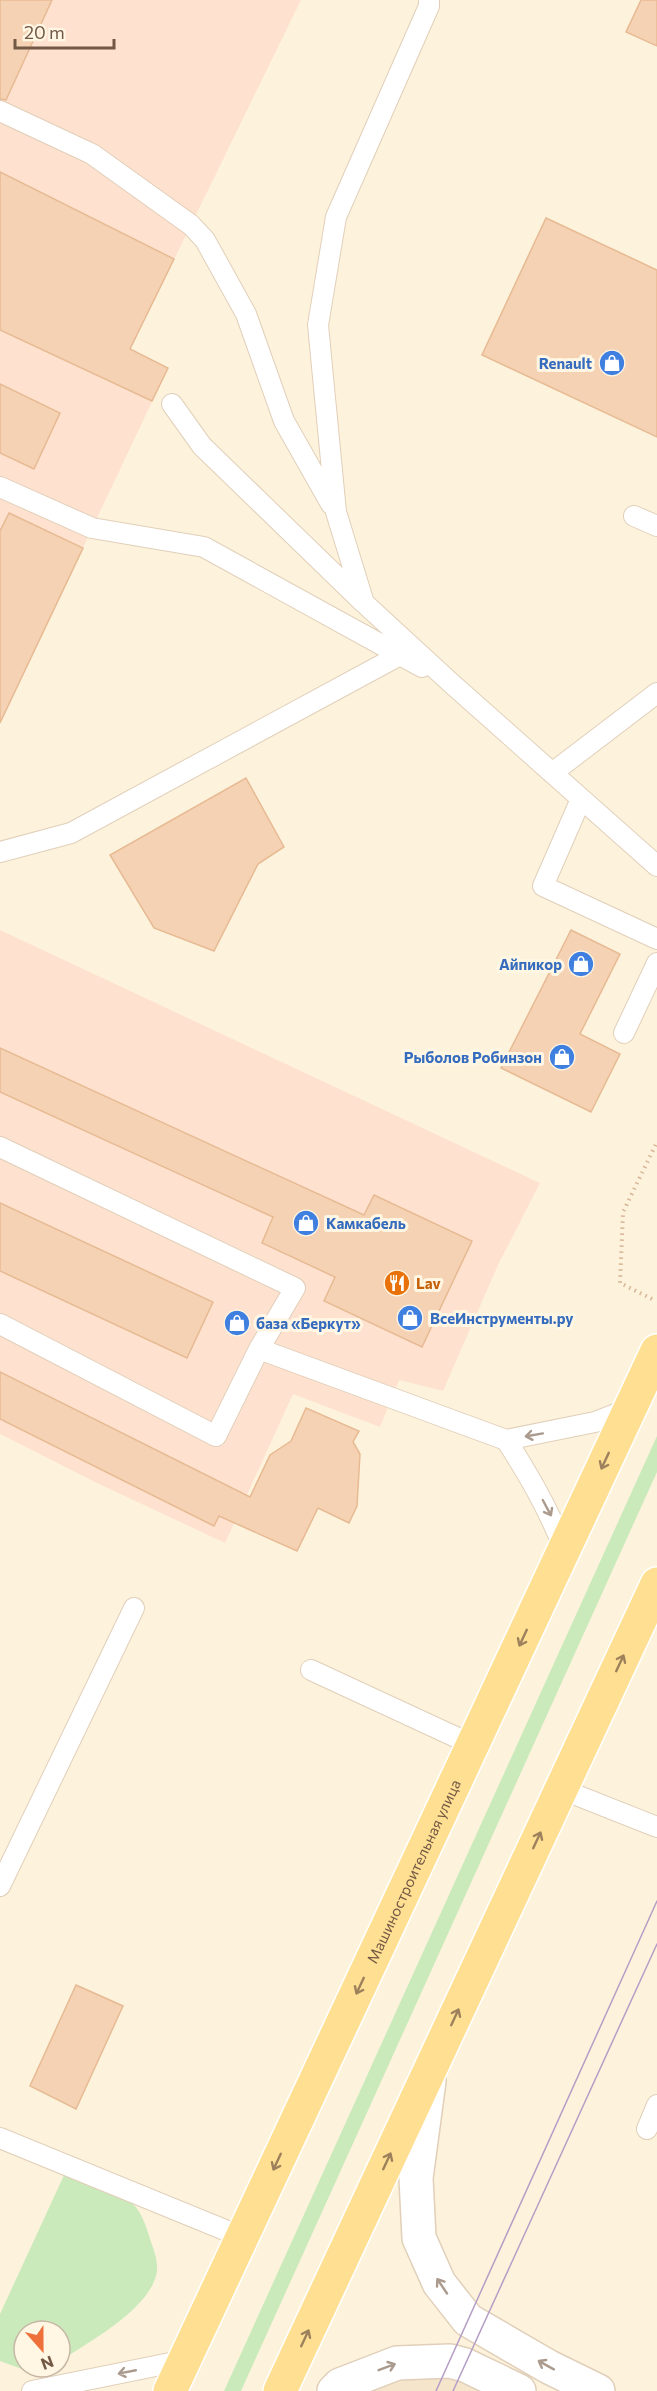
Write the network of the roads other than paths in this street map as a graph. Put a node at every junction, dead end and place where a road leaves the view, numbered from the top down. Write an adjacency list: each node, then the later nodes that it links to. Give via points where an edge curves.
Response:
1 (429, 0): 5 (lane, via 336,217 318,325)
2 (0, 111): 5 (lane, via 92,154 191,225 205,240 246,314 285,421)
3 (172, 404): 8 (lane, via 202,447)
4 (0, 487): 9 (lane, via 92,528 204,547)
5 (336, 512): 8 (lane)
6 (634, 516): 7 (lane)
7 (657, 526)
8 (364, 603): 10 (lane)
9 (400, 655): 10 (lane); 14 (lane, via 71,833)
10 (451, 683): 12 (lane)
11 (657, 693): 12 (lane)
12 (552, 773): 13 (lane)
13 (581, 799): 15 (lane); 16 (lane, via 543,886)
14 (0, 852)
15 (657, 866)
16 (657, 939)
17 (657, 963): 18 (lane)
18 (624, 1034)
19 (0, 1147): 21 (lane, via 295,1288)
20 (0, 1324): 21 (lane, via 216,1436)
21 (259, 1349): 24 (lane)
22 (657, 1351): 23 (main road, Машиностроительная улица)
23 (631, 1408): 24 (lane, one-way to 24, via 595,1422); 25 (main road, Машиностроительная улица, one-way to 25)
24 (506, 1440): 25 (lane, one-way to 25, via 551,1516)
25 (564, 1549): 29 (main road, Машиностроительная улица, one-way to 29)
26 (657, 1584): 30 (main road, one-way to 26)
27 (134, 1608): 32 (lane)
28 (311, 1670): 29 (lane)
29 (473, 1745): 37 (main road, Машиностроительная улица, one-way to 37)
30 (561, 1789): 31 (lane); 33 (main road, one-way to 30)
31 (657, 1827)
32 (0, 1886)
33 (430, 2070): 41 (main road, one-way to 33); 44 (street, one-way to 33, via 468,2320 439,2283 419,2238 416,2178)
34 (657, 2105): 35 (lane)
35 (647, 2129)
36 (0, 2138): 37 (lane)
37 (242, 2237): 38 (main road, Машиностроительная улица)
38 (185, 2360): 39 (lane, one-way to 39); 40 (main road, Машиностроительная улица)
39 (32, 2391)
40 (170, 2391)
41 (280, 2391)
42 (334, 2391): 43 (street, one-way to 43, via 340,2385 397,2363 450,2361)
43 (519, 2391)
44 (598, 2391)

